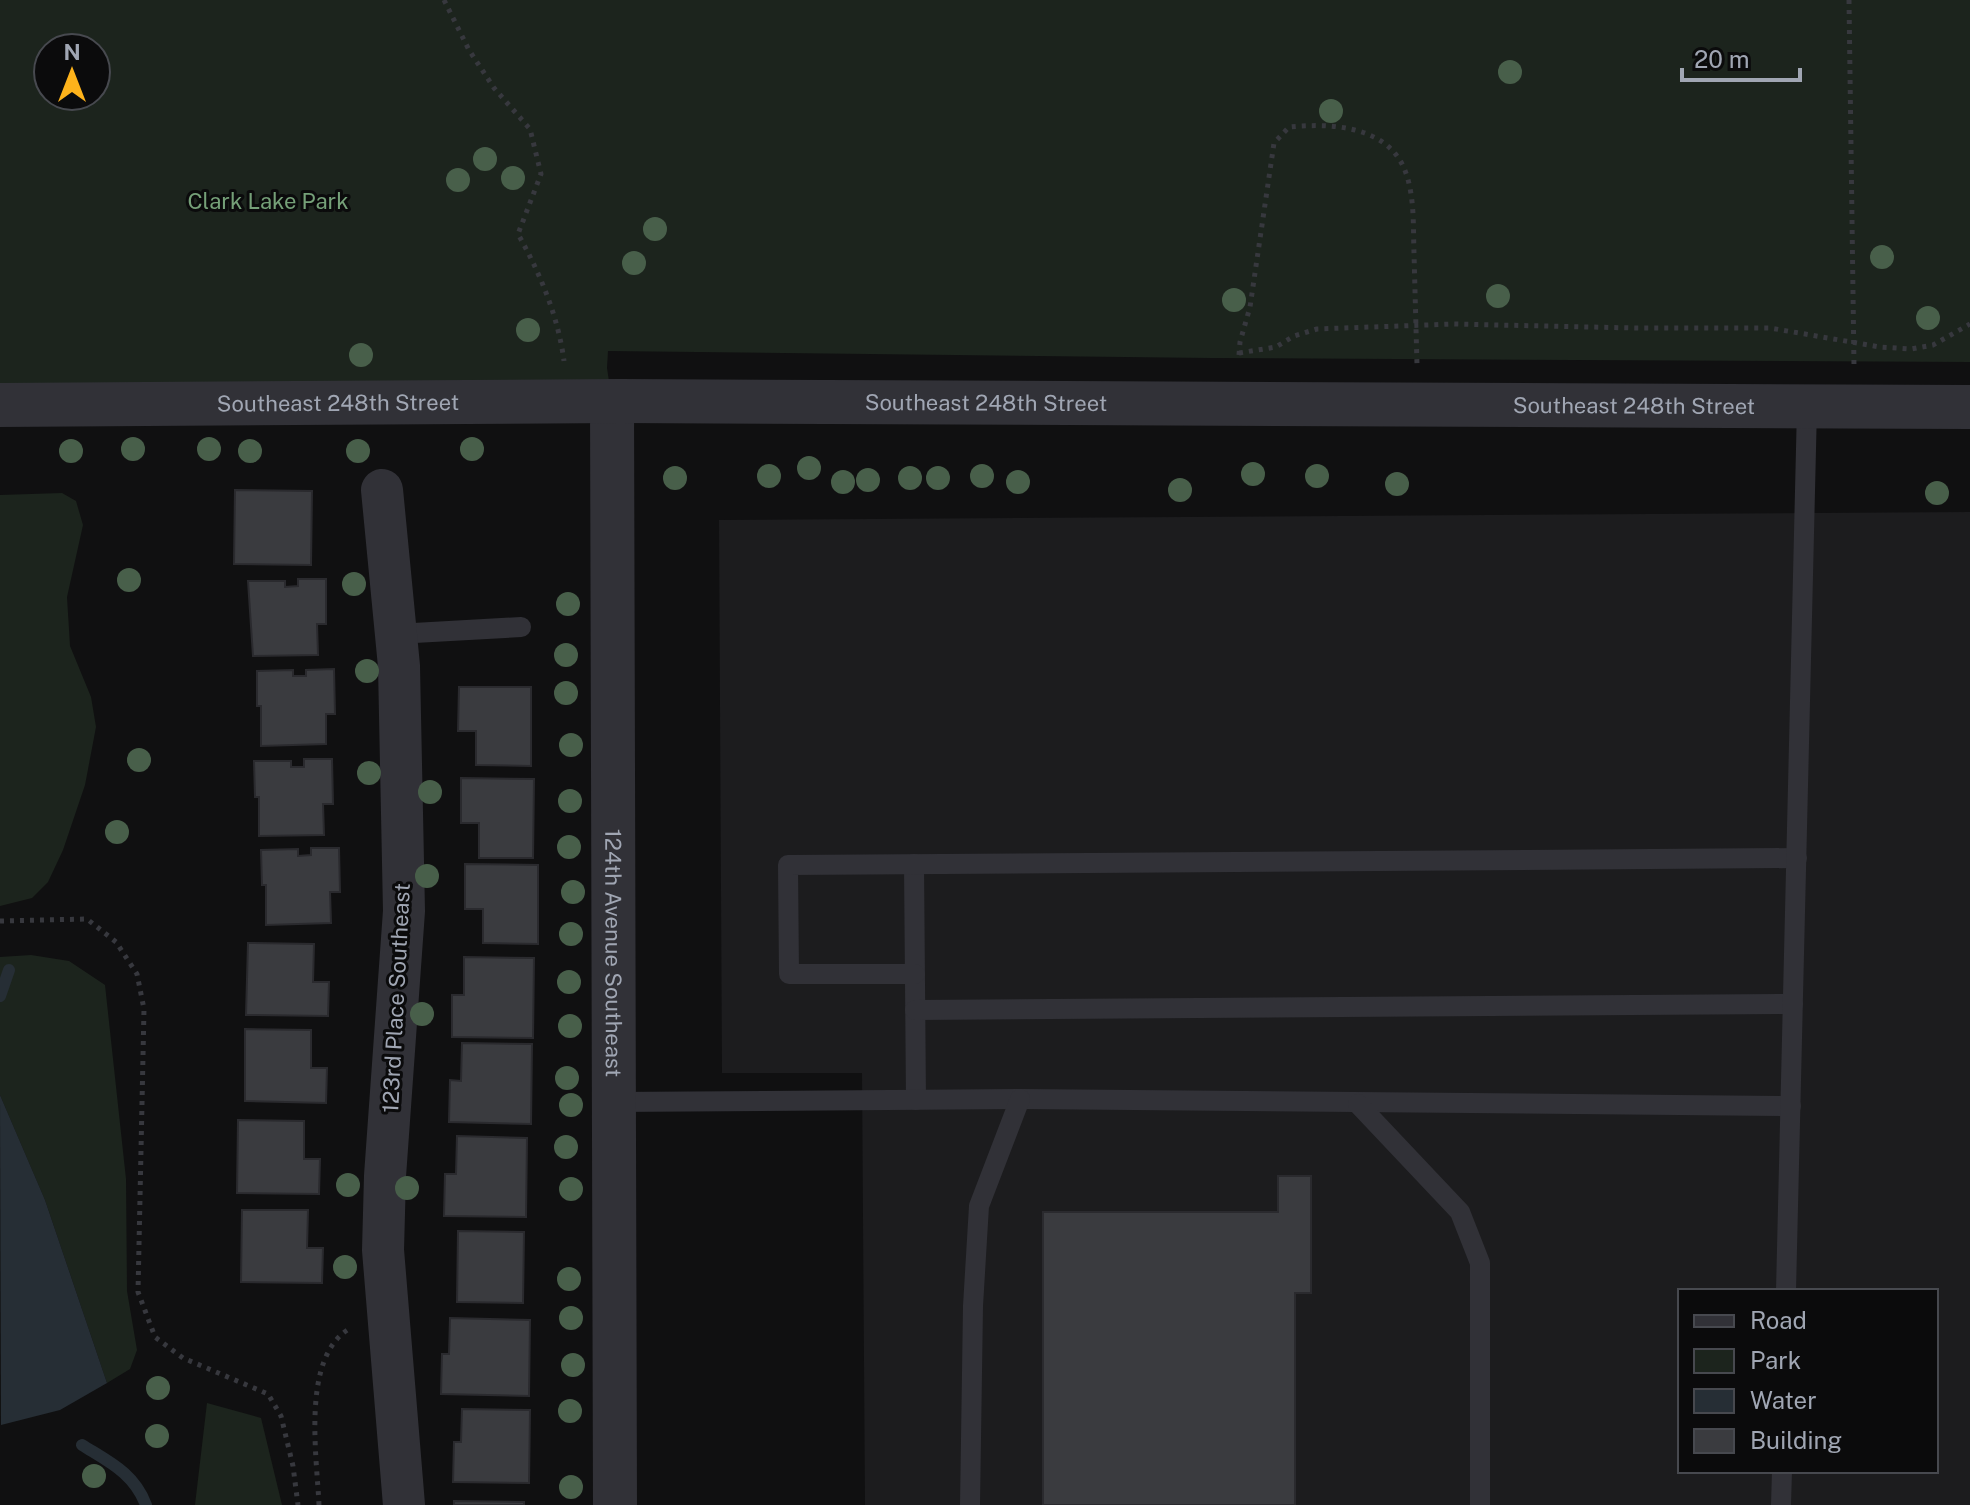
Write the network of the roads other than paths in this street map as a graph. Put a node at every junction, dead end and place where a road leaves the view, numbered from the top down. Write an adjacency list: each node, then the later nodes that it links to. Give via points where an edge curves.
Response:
1 (612, 401): 2 (street, Southeast 248th Street); 3 (street, Southeast 248th Street); 15 (street, 124th Avenue Southeast)
2 (0, 405)
3 (1807, 407): 4 (street, Southeast 248th Street); 8 (lane)
4 (1970, 407)
5 (382, 490): 7 (street, 123rd Place Southeast)
6 (521, 627): 7 (lane)
7 (396, 634): 20 (street, 123rd Place Southeast, via 404,911 383,1250)
8 (1797, 858): 9 (lane); 11 (lane)
9 (914, 864): 10 (lane); 10 (lane, via 788,865 789,974)
10 (915, 974): 12 (lane)
11 (1793, 1004): 12 (lane); 17 (lane)
12 (915, 1010): 14 (lane)
13 (1020, 1099): 14 (lane); 16 (lane); 22 (lane, via 979,1206)
14 (916, 1100): 15 (lane)
15 (614, 1102): 21 (street, 124th Avenue Southeast)
16 (1358, 1104): 17 (lane); 23 (lane, via 1460,1212 1480,1263)
17 (1791, 1106): 18 (lane)
18 (1786, 1289)
19 (1782, 1473): 24 (lane)
20 (404, 1505)
21 (615, 1505)
22 (970, 1505)
23 (1480, 1505)
24 (1781, 1505)

